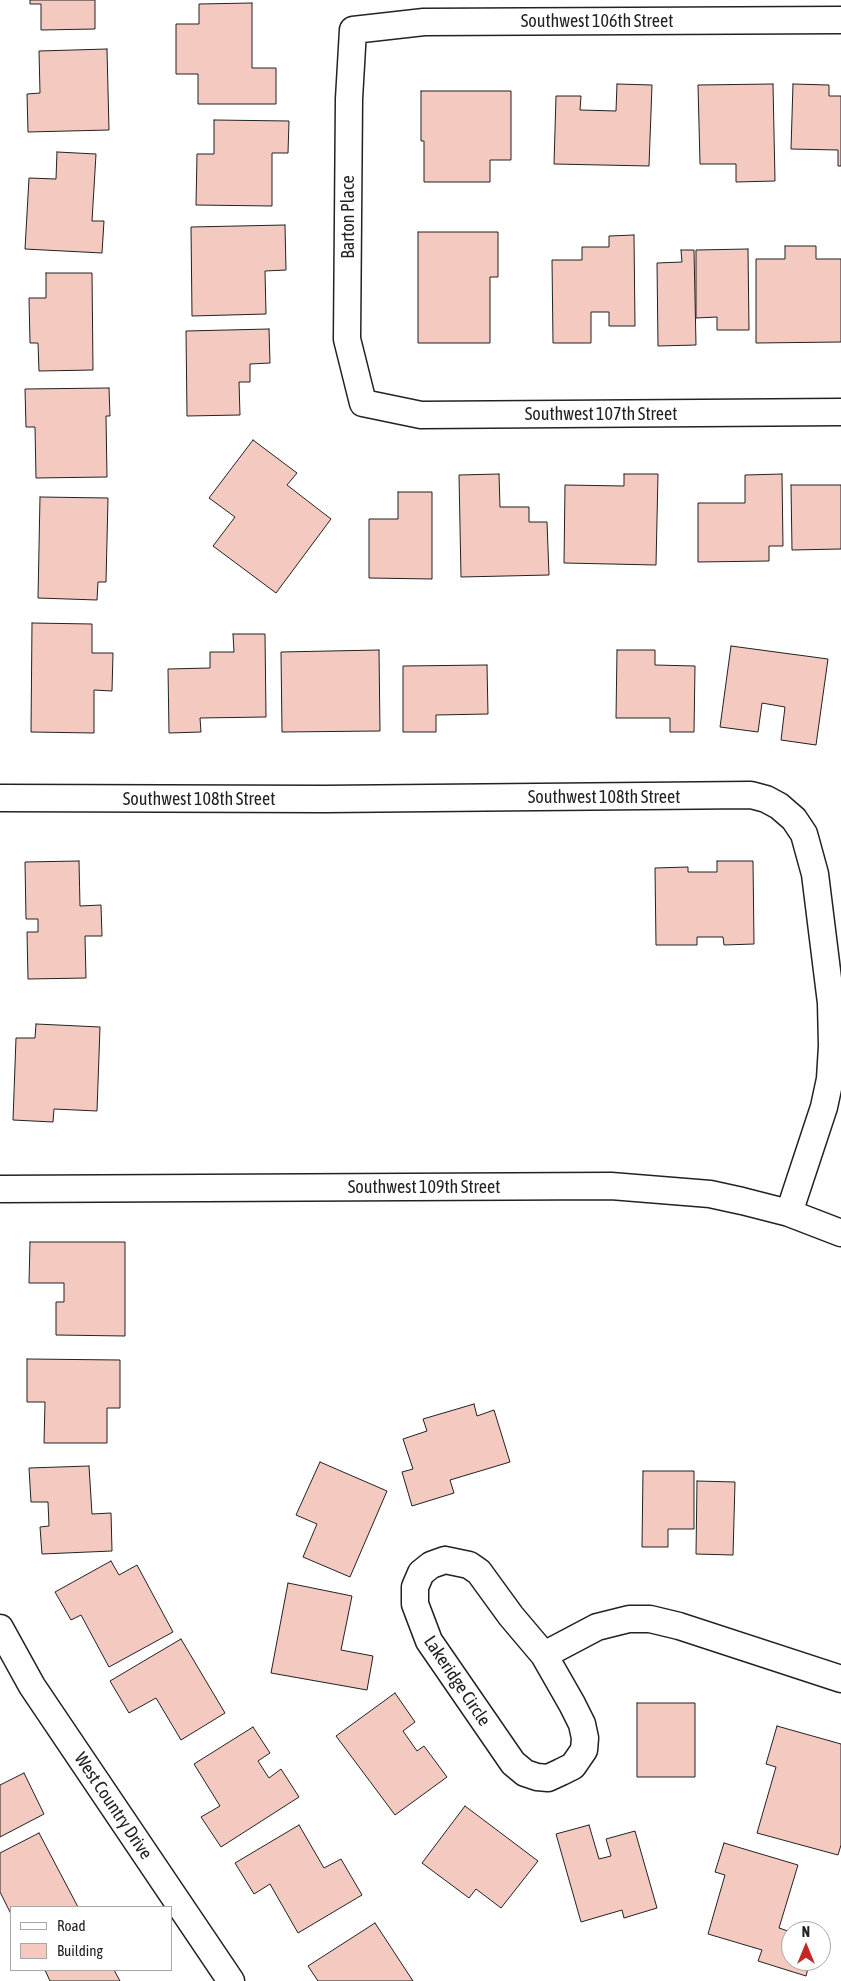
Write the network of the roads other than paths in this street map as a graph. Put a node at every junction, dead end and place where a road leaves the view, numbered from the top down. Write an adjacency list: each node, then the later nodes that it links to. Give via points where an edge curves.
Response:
1 (841, 20): 2 (street, Southwest 106th Street, via 424,22)
2 (353, 30): 3 (street, Barton Place, via 349,99 347,339)
3 (363, 403): 4 (street, Southwest 107th Street, via 421,415)
4 (841, 412)
5 (0, 798): 7 (street, Southwest 108th Street, via 751,795 766,799 794,819 804,834 815,874 831,1004 830,1078 824,1107)
6 (0, 1188): 7 (street, Southwest 109th Street, via 610,1186 710,1194)
7 (788, 1214): 8 (street, Southwest 109th Street)
8 (841, 1233)
9 (0, 1628): 12 (street, West Country Drive, via 32,1686)
10 (544, 1656): 10 (street, Lakeridge Circle, via 479,1572 469,1565 445,1560 421,1573 415,1587 414,1604 429,1641 513,1763 525,1773 548,1778 573,1766 584,1750 585,1738 579,1718); 11 (street, via 596,1627 629,1619 650,1619)
11 (841, 1679)
12 (231, 1981)

